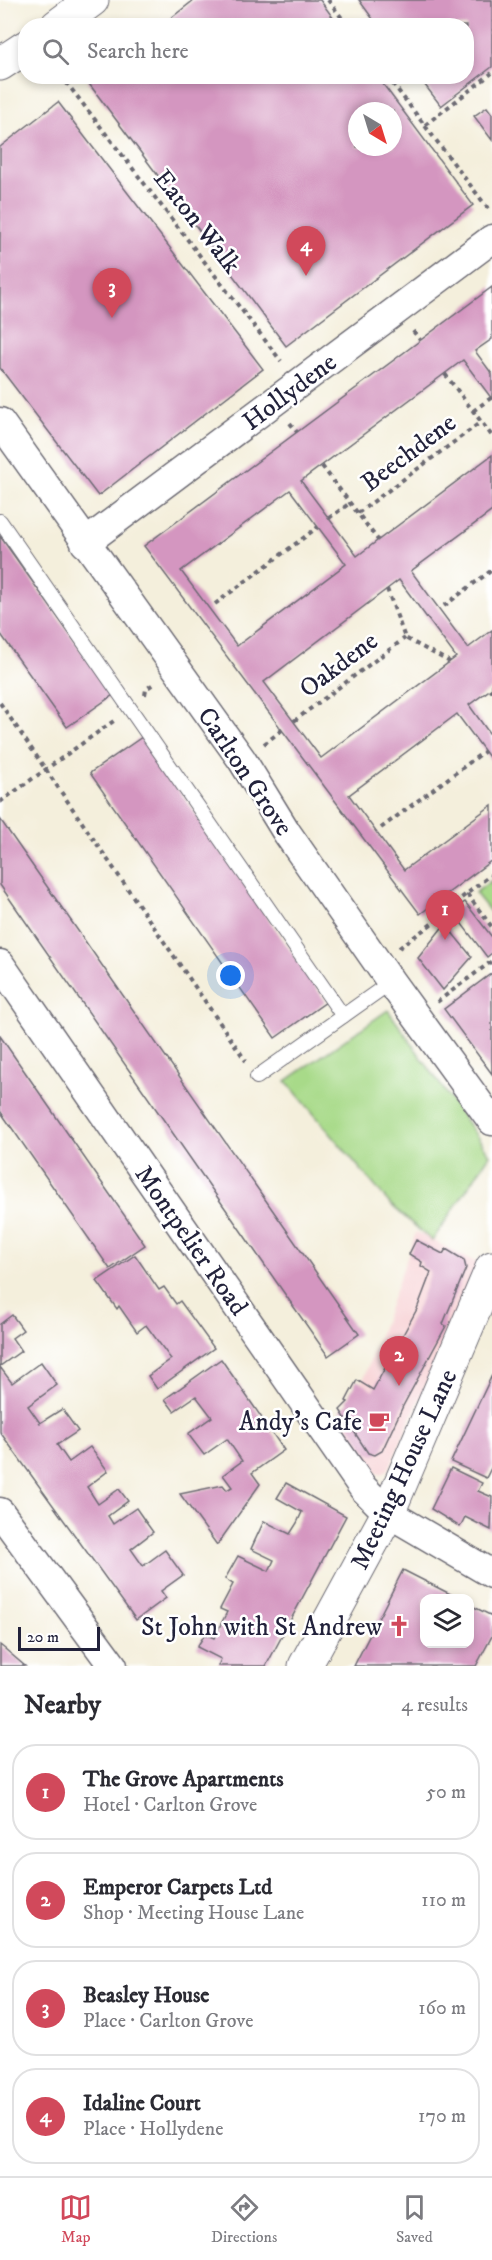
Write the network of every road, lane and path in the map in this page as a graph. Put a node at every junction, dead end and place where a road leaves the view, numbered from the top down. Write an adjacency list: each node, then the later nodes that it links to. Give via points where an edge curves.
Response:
1 (92, 0): 3 (main road)
2 (328, 0): 4 (path)
3 (68, 18)
4 (342, 18)
5 (18, 52): 6 (main road)
6 (0, 64)
7 (492, 73): 10 (path)
8 (68, 84): 14 (path, Eaton Walk)
9 (393, 84): 10 (path)
10 (425, 125): 11 (path)
11 (492, 214)
12 (492, 239): 14 (street, Hollydene)
13 (445, 374): 16 (path, Beechdene)
14 (298, 383): 27 (street, Hollydene)
15 (491, 398): 16 (path, Beechdene)
16 (473, 411): 18 (path, Beechdene)
17 (0, 422): 27 (street, Carlton Grove)
18 (481, 422): 19 (path, Beechdene); 22 (path, Beechdene)
19 (492, 436)
20 (322, 466): 21 (path, Beechdene)
21 (350, 503): 22 (path, Beechdene); 23 (path, Beechdene)
22 (358, 513): 26 (path, Beechdene)
23 (329, 518)
24 (0, 521): 36 (lane)
25 (318, 527): 30 (path)
26 (378, 540)
27 (85, 543): 34 (street, Carlton Grove)
28 (492, 570): 31 (path)
29 (387, 589): 32 (path, Oakdene)
30 (214, 604)
31 (444, 606)
32 (405, 638): 33 (path, Oakdene); 37 (path, Oakdene)
33 (450, 662)
34 (174, 668): 36 (path, via 146,689 144,700); 47 (street, Carlton Grove, via 242,760)
35 (0, 703): 39 (path)
36 (131, 709): 39 (path); 48 (lane)
37 (294, 722)
38 (485, 751): 41 (path)
39 (46, 770): 40 (path); 50 (path)
40 (0, 802)
41 (381, 828)
42 (492, 874): 43 (path)
43 (467, 894): 44 (path); 47 (path, via 446,910)
44 (492, 927)
45 (492, 961): 49 (path)
46 (0, 964): 54 (street, Montpelier Road, via 363,1488)
47 (385, 973): 48 (lane); 49 (street, Carlton Grove)
48 (343, 1017): 50 (lane)
49 (416, 1017): 51 (street, Carlton Grove)
50 (257, 1077)
51 (492, 1121)
52 (492, 1268): 54 (main road, Meeting House Lane)
53 (0, 1512): 56 (street)
54 (388, 1513): 55 (street, Montpelier Road); 57 (main road, Meeting House Lane)
55 (492, 1574)
56 (113, 1666)
57 (305, 1666)

